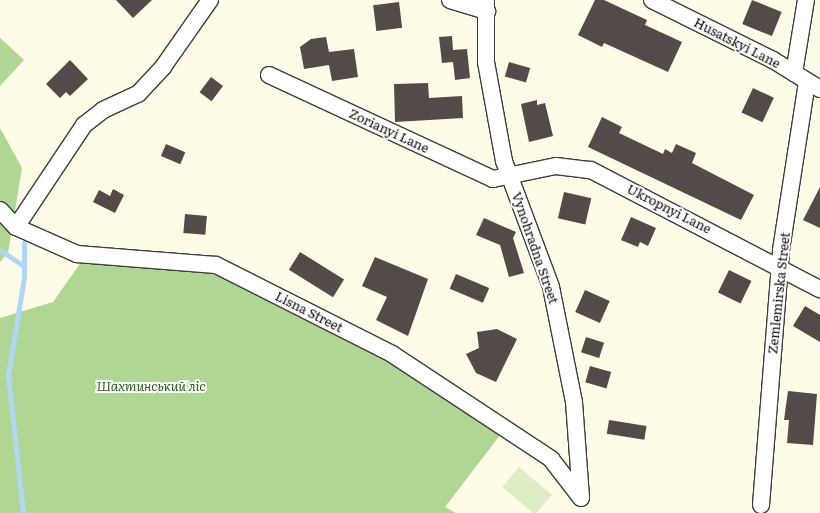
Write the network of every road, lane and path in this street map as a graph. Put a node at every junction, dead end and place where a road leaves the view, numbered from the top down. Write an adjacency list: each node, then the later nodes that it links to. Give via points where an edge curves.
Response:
1 (210, 0): 11 (street, via 162,67 138,94 103,110 84,125)
2 (450, 0): 5 (street)
3 (652, 0): 6 (street, Husatskyi Lane)
4 (806, 0): 6 (street)
5 (486, 6): 9 (street, Vynohradna Street, via 487,69 504,162)
6 (794, 73): 8 (street, Husatskyi Lane)
7 (269, 75): 9 (street, Zorianyi Lane, via 493,179)
8 (814, 86): 12 (street, Zemlemirska Street)
9 (510, 178): 12 (street, Ukropnyi Lane, via 556,166 592,170); 14 (street, Vynohradna Street, via 551,287 574,402)
10 (0, 210): 11 (street, Lisna Street)
11 (16, 227): 14 (street, Lisna Street, via 77,254 216,265 392,354 551,459)
12 (780, 269): 13 (street, Ukropnyi Lane); 15 (street, Zemlemirska Street)
13 (820, 289)
14 (580, 498)
15 (761, 505)

